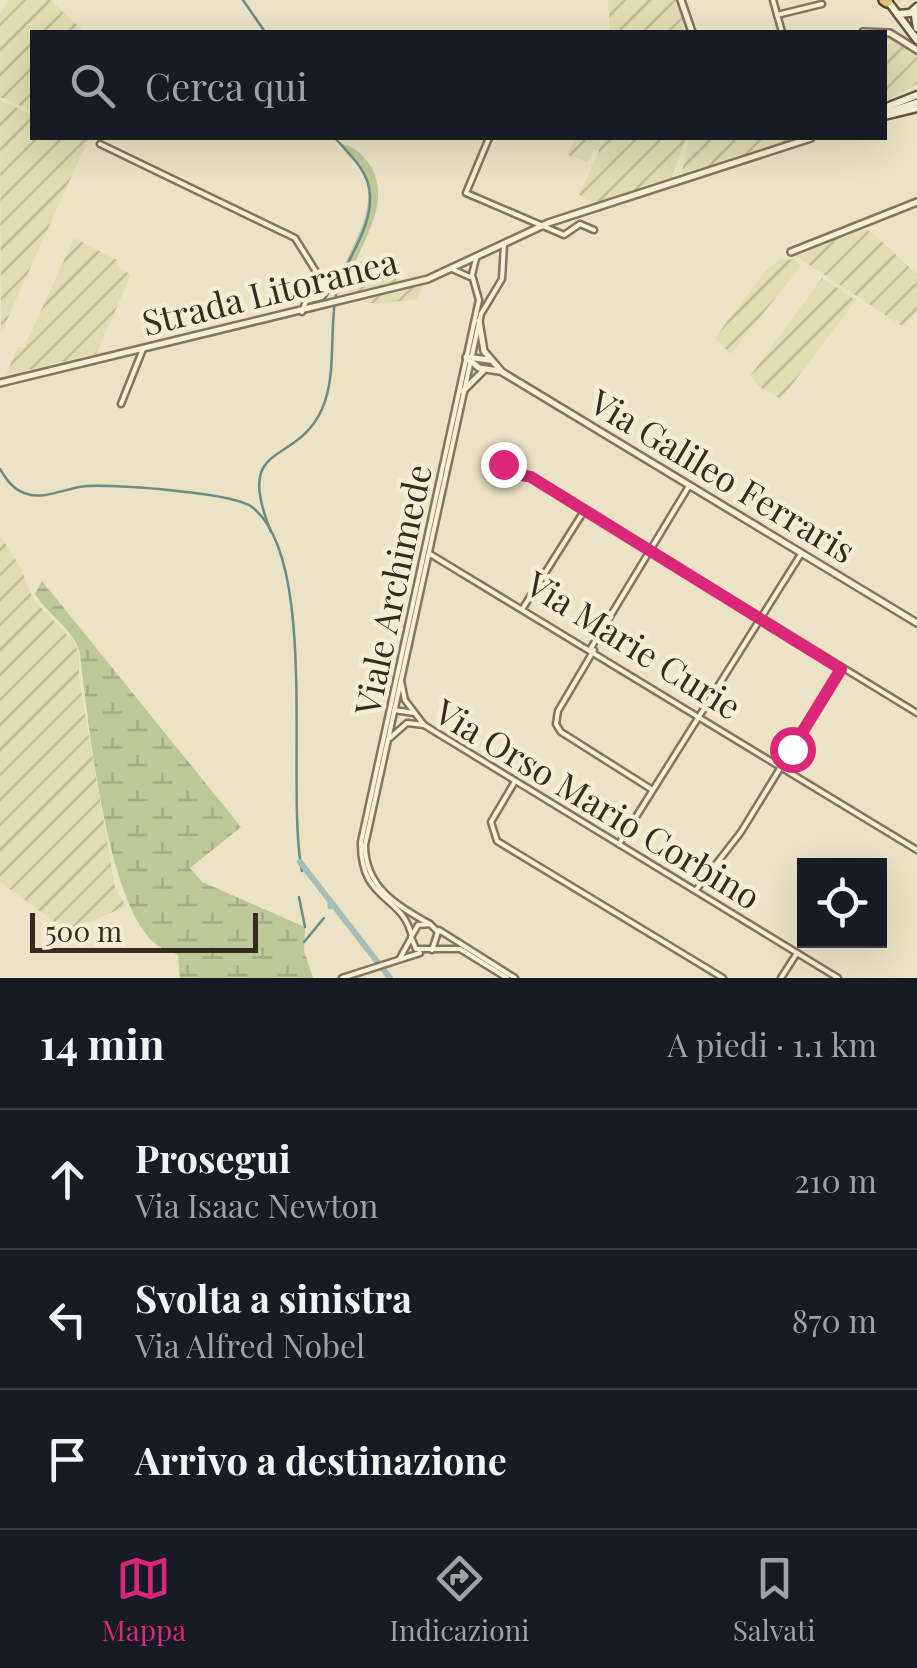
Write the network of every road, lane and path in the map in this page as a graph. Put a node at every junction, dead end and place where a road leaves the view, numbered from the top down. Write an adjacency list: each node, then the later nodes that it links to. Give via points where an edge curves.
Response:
1 (681, 0): 9 (street)
2 (773, 0): 7 (street)
3 (886, 1): 6 (main road)
4 (822, 4): 7 (street)
5 (916, 8): 6 (main road); 8 (main road)
6 (896, 14): 12 (main road)
7 (777, 15): 10 (street)
8 (917, 28)
9 (691, 30)
10 (781, 30)
11 (887, 33): 13 (street)
12 (917, 40)
13 (917, 50)
14 (917, 102): 15 (main road); 16 (main road)
15 (887, 111)
16 (887, 111)
17 (488, 140): 21 (street, via 466,192)
18 (806, 140): 21 (street, Strada Litoranea)
19 (100, 144): 30 (street, via 295,238 327,289 306,301)
20 (917, 202): 25 (street)
21 (542, 225): 22 (street, via 564,235 580,224); 23 (street, Strada Litoranea)
22 (594, 230)
23 (504, 244): 24 (street, Strada Litoranea); 27 (street, Viale Archimede)
24 (487, 252): 26 (street, Strada Litoranea); 27 (street)
25 (791, 252)
26 (476, 258): 28 (street, Strada Litoranea); 29 (street, Viale Archimede)
27 (501, 260): 31 (street, Viale Archimede, via 502,279)
28 (452, 269): 29 (street); 30 (street, Strada Litoranea)
29 (472, 278): 33 (street, Viale Archimede, via 479,300)
30 (302, 312): 32 (street, Strada Litoranea)
31 (479, 321): 33 (street, Viale Archimede); 34 (street)
32 (143, 349): 37 (street, Strada Litoranea); 39 (street)
33 (469, 358): 34 (street); 35 (street, Via Galileo Ferraris); 38 (street, Viale Archimede); 44 (street, Viale Archimede)
34 (488, 360): 36 (street, Via Galileo Ferraris)
35 (486, 370): 36 (street, Via Galileo Ferraris); 38 (street)
36 (502, 372): 41 (street, Via Galileo Ferraris)
37 (0, 382)
38 (464, 391): 44 (street, Viale Archimede)
39 (122, 404)
40 (524, 474): 40 (street, via 508,472 505,460 517,457); 42 (street)
41 (689, 486): 43 (street); 45 (street, Via Galileo Ferraris)
42 (584, 511): 43 (street); 46 (street)
43 (650, 550): 47 (street); 49 (street)
44 (426, 553): 46 (street, Via Marie Curie); 51 (street, Viale Archimede); 52 (street, Viale Archimede)
45 (800, 554): 47 (street); 48 (street, Via Galileo Ferraris)
46 (524, 608): 49 (street, Via Marie Curie)
47 (760, 618): 50 (street); 55 (street)
48 (917, 623)
49 (592, 649): 55 (street, Via Marie Curie); 61 (street, via 556,724)
50 (841, 669): 53 (street); 59 (street)
51 (402, 674): 52 (street, Viale Archimede); 54 (street, via 402,692)
52 (391, 713): 54 (street); 56 (street); 58 (street, Viale Archimede); 66 (street, Viale Archimede, via 361,855 370,884 404,916)
53 (917, 713)
54 (414, 714): 57 (street)
55 (698, 715): 59 (street, Via Marie Curie); 61 (street)
56 (407, 723): 57 (street, Via Orso Mario Corbino); 58 (street, Via Orso Mario Corbino)
57 (424, 724): 60 (street, Via Orso Mario Corbino)
58 (387, 743): 65 (street, Viale Archimede, via 366,858 384,894)
59 (780, 768): 63 (street, Via Marie Curie); 64 (street, via 742,832)
60 (516, 781): 62 (street, Via Orso Mario Corbino); 74 (street, via 492,822 497,841)
61 (652, 790): 62 (street)
62 (619, 844): 64 (street, Via Orso Mario Corbino)
63 (917, 850)
64 (695, 891): 69 (street, Via Orso Mario Corbino)
65 (432, 925): 66 (street, via 418,925); 67 (street, via 439,936); 73 (street, Viale Archimede)
66 (411, 935): 68 (street, via 413,946); 70 (street)
67 (432, 950): 68 (street); 72 (street, via 460,949)
68 (424, 952): 70 (street)
69 (796, 953): 75 (street); 76 (street, Via Orso Mario Corbino)
70 (396, 960): 71 (street)
71 (342, 978)
72 (507, 978)
73 (515, 978)
74 (722, 978)
75 (781, 978)
76 (838, 978)

